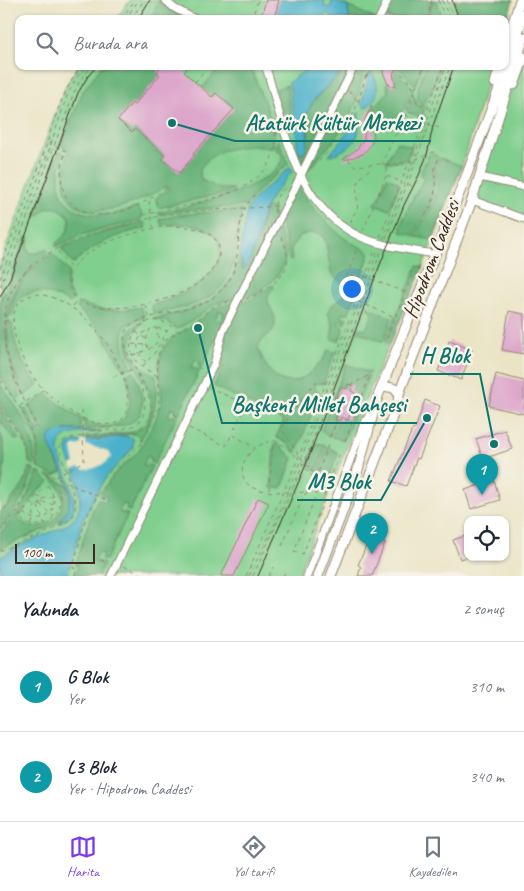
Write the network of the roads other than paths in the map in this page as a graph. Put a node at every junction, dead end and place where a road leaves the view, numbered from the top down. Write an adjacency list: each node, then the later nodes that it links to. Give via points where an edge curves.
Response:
1 (165, 0): 5 (street)
2 (388, 0): 6 (street)
3 (520, 0): 7 (main road)
4 (524, 14): 10 (main road, Hipodrom Caddesi)
5 (187, 15)
6 (381, 15)
7 (509, 36)
8 (524, 37): 11 (main road, Hipodrom Caddesi)
9 (524, 57): 15 (main road)
10 (509, 60)
11 (509, 65)
12 (266, 70): 16 (street)
13 (352, 70): 16 (street)
14 (505, 72): 15 (main road, Hipodrom Caddesi); 22 (main road, Hipodrom Caddesi)
15 (496, 127): 17 (main road, Hipodrom Caddesi)
16 (300, 174): 21 (street, via 324,211 342,227 381,244); 26 (street, via 223,331 210,373)
17 (480, 178): 18 (street); 19 (main road, Hipodrom Caddesi)
18 (524, 187)
19 (472, 200): 20 (street); 23 (main road, Hipodrom Caddesi)
20 (524, 219)
21 (428, 253)
22 (383, 388): 23 (main road, via 395,388); 24 (main road, Hipodrom Caddesi)
23 (399, 394): 25 (main road, Hipodrom Caddesi)
24 (377, 404): 25 (main road, via 387,412); 27 (street, Hipodrom Caddesi, via 363,426); 28 (main road, Hipodrom Caddesi, via 357,472)
25 (394, 412): 29 (main road, Hipodrom Caddesi)
26 (110, 576)
27 (307, 576)
28 (318, 576)
29 (331, 576)

